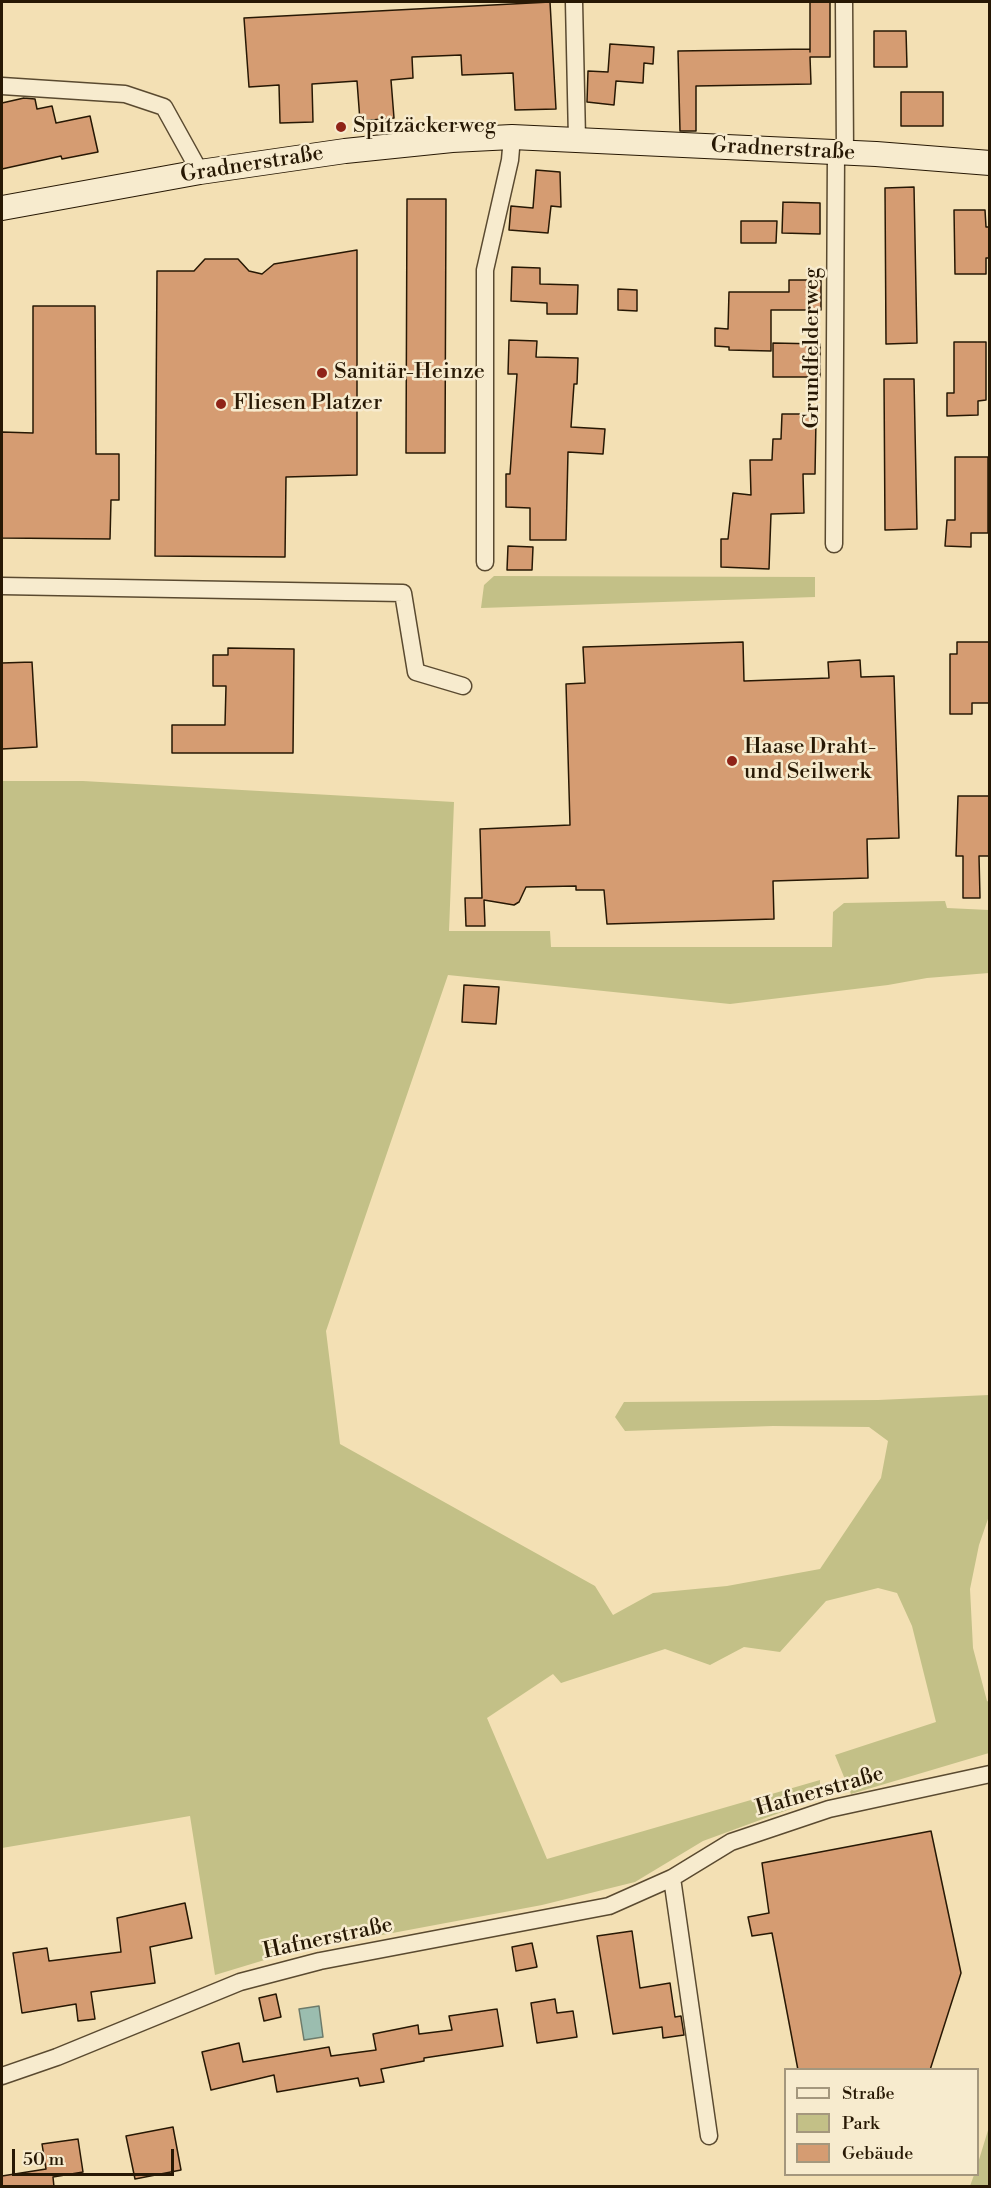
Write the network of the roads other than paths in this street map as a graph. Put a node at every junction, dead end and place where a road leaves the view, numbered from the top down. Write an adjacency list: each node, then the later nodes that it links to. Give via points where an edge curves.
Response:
1 (574, 2): 5 (street)
2 (844, 2): 6 (street, Grundfelderweg)
3 (2, 86): 8 (street, via 125,94 164,107)
4 (512, 137): 5 (main road, Gradnerstraße); 8 (main road, Gradnerstraße, via 381,146); 11 (street, via 484,270)
5 (577, 139): 6 (main road, Gradnerstraße)
6 (841, 153): 7 (main road, Gradnerstraße); 10 (street, Grundfelderweg)
7 (990, 163)
8 (200, 172): 9 (main road, Gradnerstraße)
9 (2, 208)
10 (834, 544)
11 (485, 561)
12 (2, 586): 13 (street, via 403,593 416,672)
13 (463, 686)
14 (990, 1774): 15 (street, Hafnerstraße, via 829,1809 731,1842)
15 (672, 1878): 16 (street, Hafnerstraße, via 609,1906 320,1960 240,1982); 17 (street)
16 (2, 2076)
17 (709, 2136)

